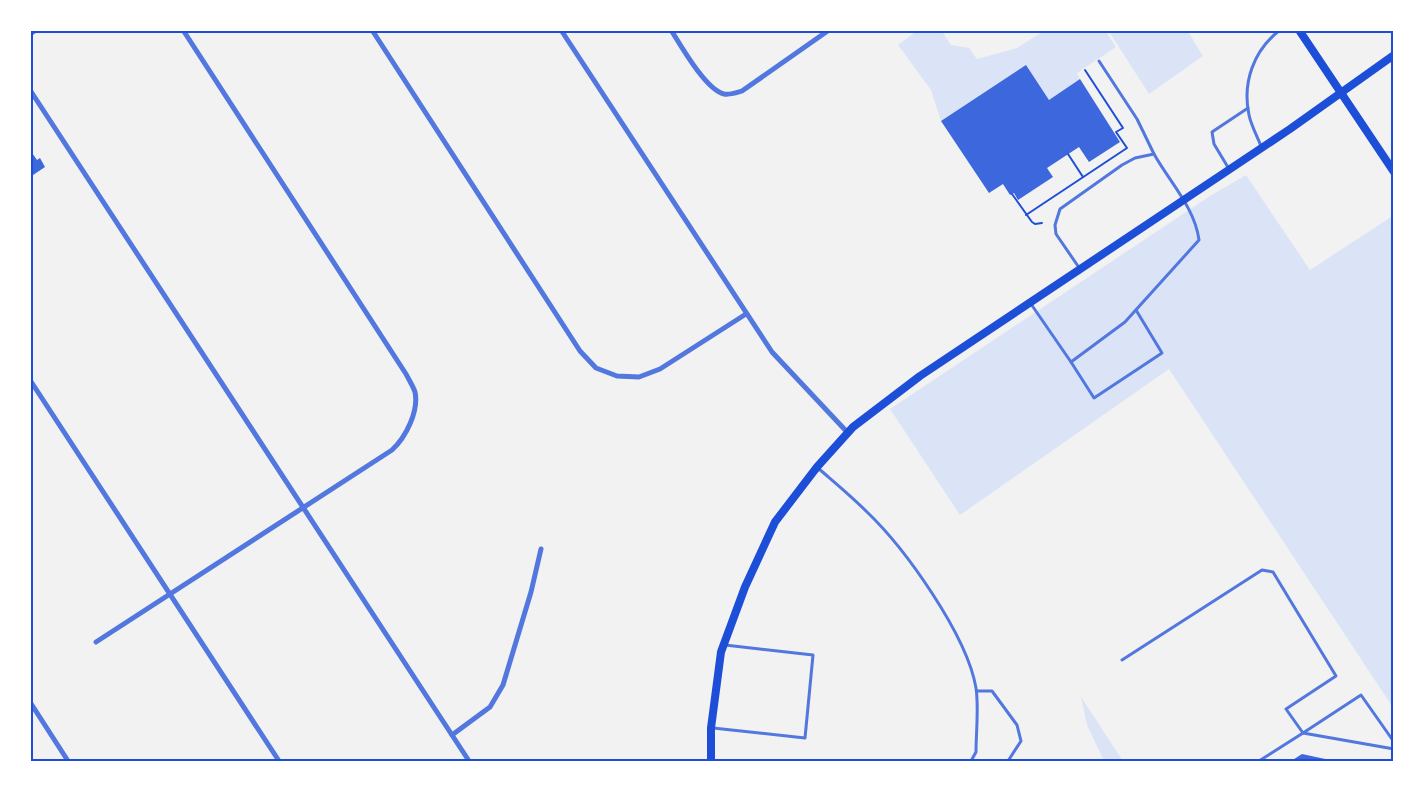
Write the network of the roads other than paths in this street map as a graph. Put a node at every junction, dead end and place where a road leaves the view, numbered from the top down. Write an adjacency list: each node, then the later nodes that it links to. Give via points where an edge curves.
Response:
1 (36, 30): 9 (street)
2 (183, 30): 28 (street, via 415,392 415,412 398,445)
3 (372, 30): 23 (street, via 580,351 596,368 616,376 639,377 660,369)
4 (561, 30): 23 (street)
5 (671, 30): 6 (street, via 704,80 722,94 742,91)
6 (829, 30)
7 (1280, 30): 14 (lane, via 1267,40 1253,61 1247,89)
8 (1299, 30): 13 (main road)
9 (30, 34)
10 (1394, 55): 13 (main road)
11 (1099, 61): 16 (lane, via 1137,119)
12 (30, 90): 28 (street)
13 (1340, 93): 15 (main road); 18 (main road)
14 (1248, 108): 15 (lane); 17 (lane, via 1212,132 1214,144)
15 (1261, 147): 17 (main road)
16 (1154, 154): 19 (lane); 20 (lane, via 1122,165 1060,209 1054,225 1056,234)
17 (1229, 169): 19 (main road)
18 (1394, 172)
19 (1183, 199): 20 (main road); 22 (lane, via 1197,226 1199,240)
20 (1080, 269): 21 (main road)
21 (1030, 303): 24 (lane); 26 (main road, via 920,376)
22 (1136, 310): 24 (lane); 24 (lane, via 1162,353 1094,398)
23 (746, 314): 26 (street, via 772,352)
24 (1071, 362)
25 (30, 380): 30 (street)
26 (848, 433): 27 (main road)
27 (817, 467): 32 (main road, via 775,522 745,587); 34 (lane, via 868,512 912,565 952,626)
28 (303, 508): 30 (street); 38 (street)
29 (541, 549): 38 (street, via 503,685 490,707)
30 (170, 595): 31 (street); 42 (street)
31 (96, 642)
32 (725, 645): 36 (main road); 36 (lane, via 813,655 805,738)
33 (1122, 660): 37 (lane, via 1262,570 1273,572 1336,676 1286,709)
34 (976, 691): 45 (lane, via 976,752); 46 (lane, via 992,691 1017,725 1021,741)
35 (30, 702): 41 (street)
36 (711, 728): 44 (main road)
37 (1302, 733): 39 (lane, via 1361,695); 40 (lane); 47 (lane)
38 (452, 735): 43 (street)
39 (1394, 742)
40 (1394, 749)
41 (68, 761)
42 (279, 761)
43 (469, 761)
44 (711, 761)
45 (972, 761)
46 (1008, 761)
47 (1259, 761)

